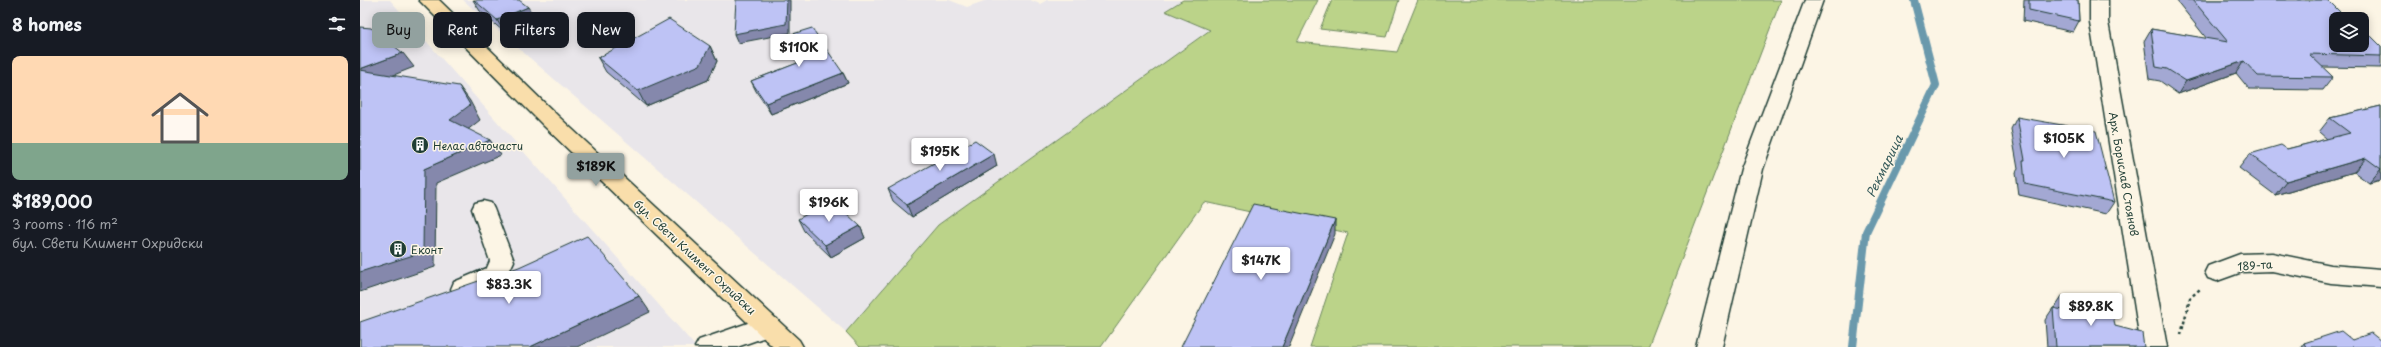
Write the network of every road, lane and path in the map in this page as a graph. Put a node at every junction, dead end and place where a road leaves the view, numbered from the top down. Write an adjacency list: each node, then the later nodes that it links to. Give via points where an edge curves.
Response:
1 (428, 0): 8 (main road, бул. Свети Климент Охридски)
2 (1814, 0): 12 (street, via 1752,169)
3 (2099, 0): 13 (street, Арх. Борислав Стоянов, via 2098,22)
4 (483, 209): 7 (street, via 502,261 496,274)
5 (2217, 272): 6 (street, 189-та, via 2240,263 2272,262 2331,274); 9 (path, via 2190,298)
6 (2381, 278)
7 (438, 298)
8 (768, 326): 10 (street); 11 (main road, бул. Свети Климент Охридски)
9 (2180, 340)
10 (708, 347)
11 (790, 347)
12 (1709, 347)
13 (2154, 347)

